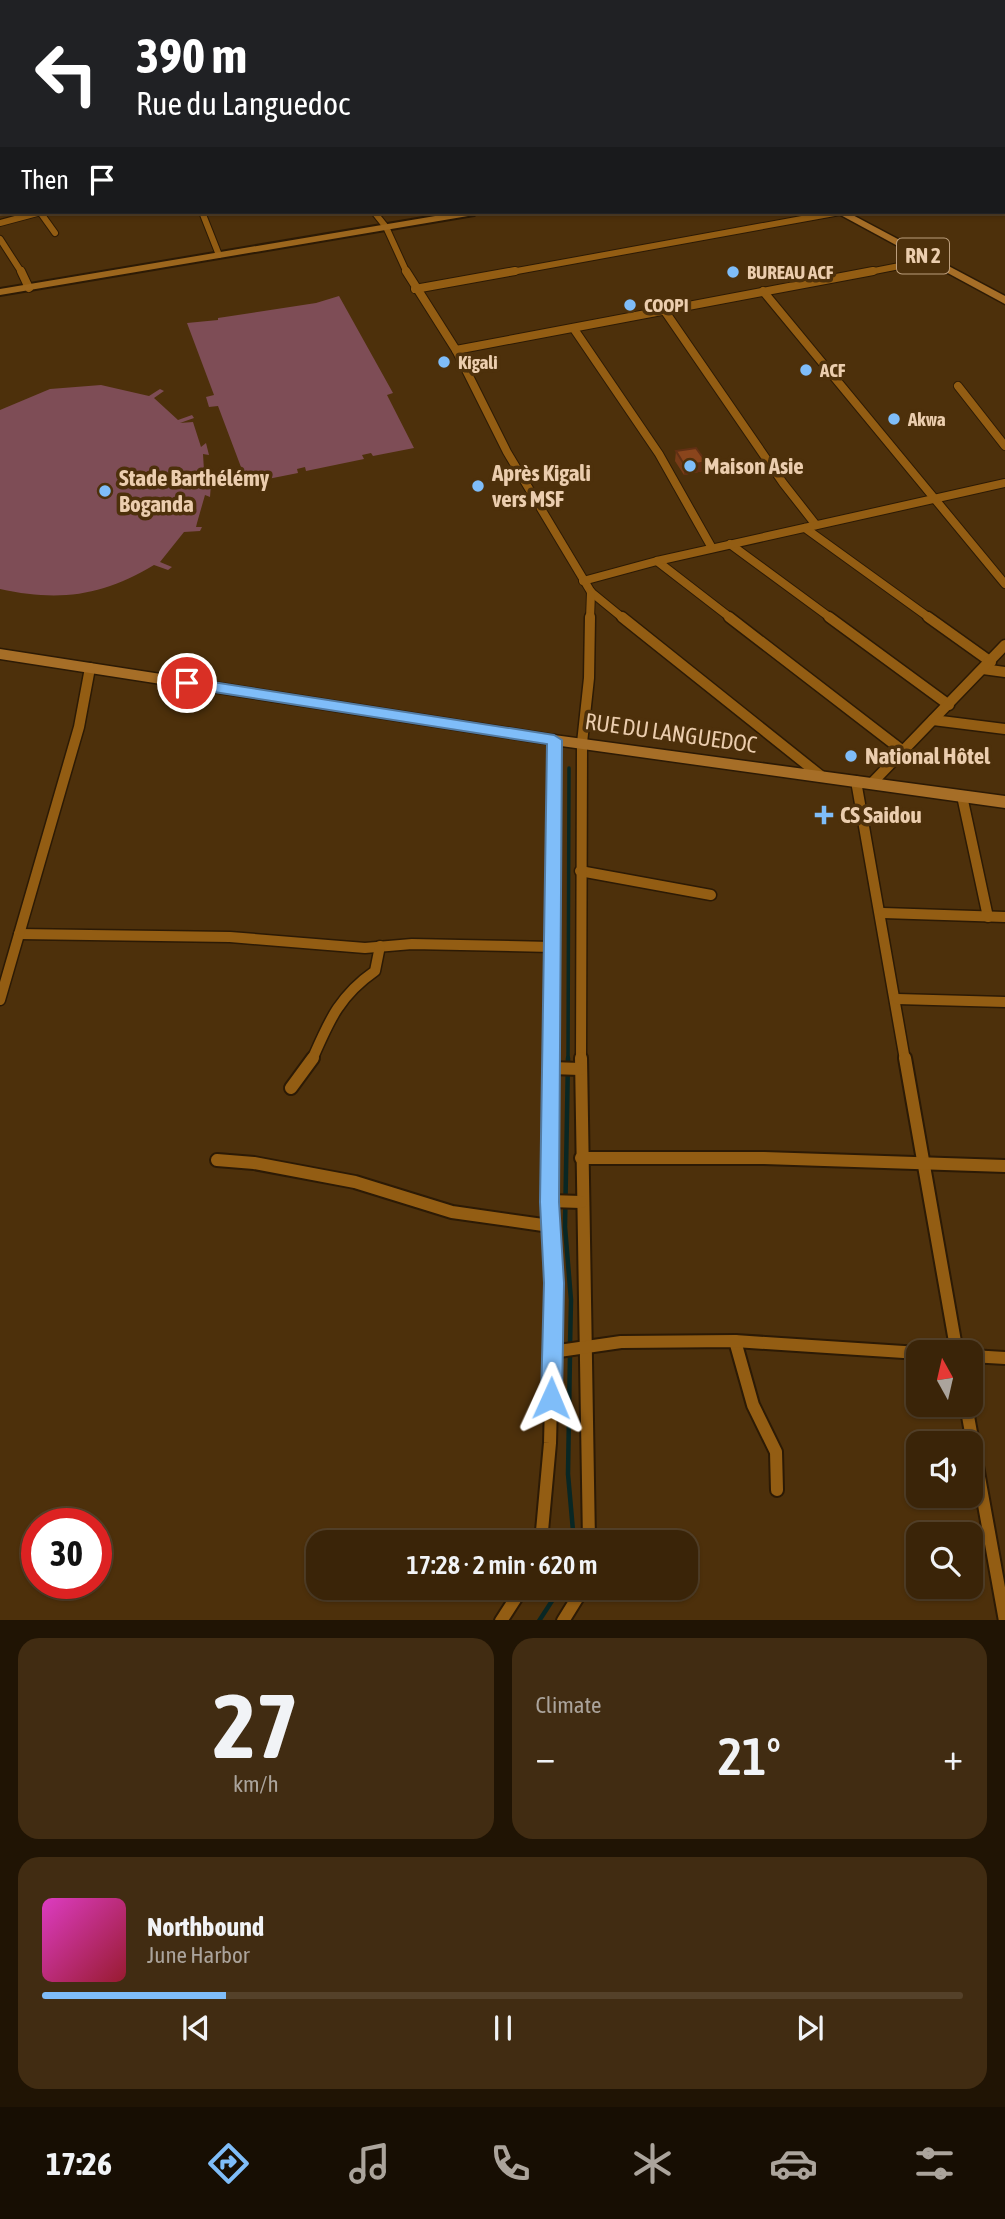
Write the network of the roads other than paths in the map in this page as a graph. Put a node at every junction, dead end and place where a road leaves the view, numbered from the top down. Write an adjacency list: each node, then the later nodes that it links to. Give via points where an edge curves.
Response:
1 (34, 214): 9 (street)
2 (42, 214): 11 (street)
3 (203, 214): 13 (street)
4 (376, 214): 10 (street)
5 (429, 214): 10 (street)
6 (459, 214): 10 (street)
7 (829, 214): 17 (street)
8 (844, 214): 14 (main road, RN 2)
9 (0, 223)
10 (384, 224): 13 (street); 17 (street)
11 (55, 233)
12 (0, 239): 15 (street)
13 (218, 252): 15 (street)
14 (930, 260): 18 (street); 20 (main road, RN 2)
15 (28, 285): 16 (street); 19 (street)
16 (0, 286)
17 (415, 289): 23 (street)
18 (763, 291): 21 (street); 27 (street)
19 (0, 292)
20 (1005, 301)
21 (664, 310): 22 (street); 28 (street)
22 (574, 329): 23 (street); 31 (street, via 659,454)
23 (456, 351): 33 (street, via 507,452)
24 (958, 386): 25 (street)
25 (1005, 446)
26 (1005, 483): 27 (street)
27 (938, 499): 28 (street); 34 (street)
28 (816, 525): 29 (street)
29 (805, 528): 30 (street); 38 (street)
30 (730, 544): 31 (street); 41 (street)
31 (712, 548): 32 (street)
32 (657, 561): 33 (street); 46 (street)
33 (583, 581): 35 (street)
34 (1005, 584)
35 (591, 592): 45 (street); 47 (street)
36 (1005, 645): 38 (street)
37 (0, 654): 39 (main road, RUE DU LANGUEDOC)
38 (987, 666): 40 (street); 41 (street)
39 (90, 668): 44 (main road, RUE DU LANGUEDOC); 57 (street, via 79,727)
40 (1005, 672)
41 (949, 705): 42 (street)
42 (933, 720): 43 (street); 46 (street)
43 (1005, 729)
44 (554, 740): 45 (main road, RUE DU LANGUEDOC); 59 (street)
45 (582, 743): 47 (main road, RUE DU LANGUEDOC); 52 (street)
46 (903, 751): 49 (street)
47 (821, 776): 48 (main road, RUE DU LANGUEDOC)
48 (856, 781): 49 (main road, RUE DU LANGUEDOC); 54 (street)
49 (872, 783): 50 (main road, RUE DU LANGUEDOC)
50 (962, 796): 51 (main road, RUE DU LANGUEDOC); 55 (street)
51 (1005, 802)
52 (580, 871): 53 (street); 64 (street)
53 (711, 895)
54 (883, 913): 55 (street); 60 (street)
55 (988, 917): 56 (street)
56 (1005, 917)
57 (19, 934): 58 (street, via 230,937); 61 (street)
58 (380, 946): 59 (street); 65 (street, via 375,971 335,1008 309,1066)
59 (552, 947): 63 (street)
60 (897, 999): 62 (street); 68 (street)
61 (0, 1000)
62 (1005, 1002)
63 (551, 1068): 64 (street); 70 (street)
64 (580, 1069): 66 (street)
65 (291, 1087)
66 (581, 1158): 68 (street); 71 (street)
67 (217, 1160): 72 (street, via 355,1182 452,1212)
68 (923, 1163): 69 (street); 73 (street)
69 (1005, 1166)
70 (550, 1202): 71 (street); 72 (street)
71 (581, 1202): 75 (street)
72 (550, 1226): 76 (street)
73 (954, 1340)
74 (735, 1341): 75 (street); 77 (street); 81 (street, via 753,1405 776,1452)
75 (585, 1346): 76 (street); 83 (street)
76 (552, 1352): 82 (street)
77 (906, 1352)
78 (984, 1357): 79 (street)
79 (1005, 1358)
80 (969, 1418): 84 (street)
81 (778, 1490)
82 (542, 1530)
83 (589, 1530)
84 (1001, 1579): 89 (street)
85 (514, 1600): 87 (street)
86 (576, 1600): 88 (street)
87 (501, 1620)
88 (563, 1620)
89 (1005, 1620)

